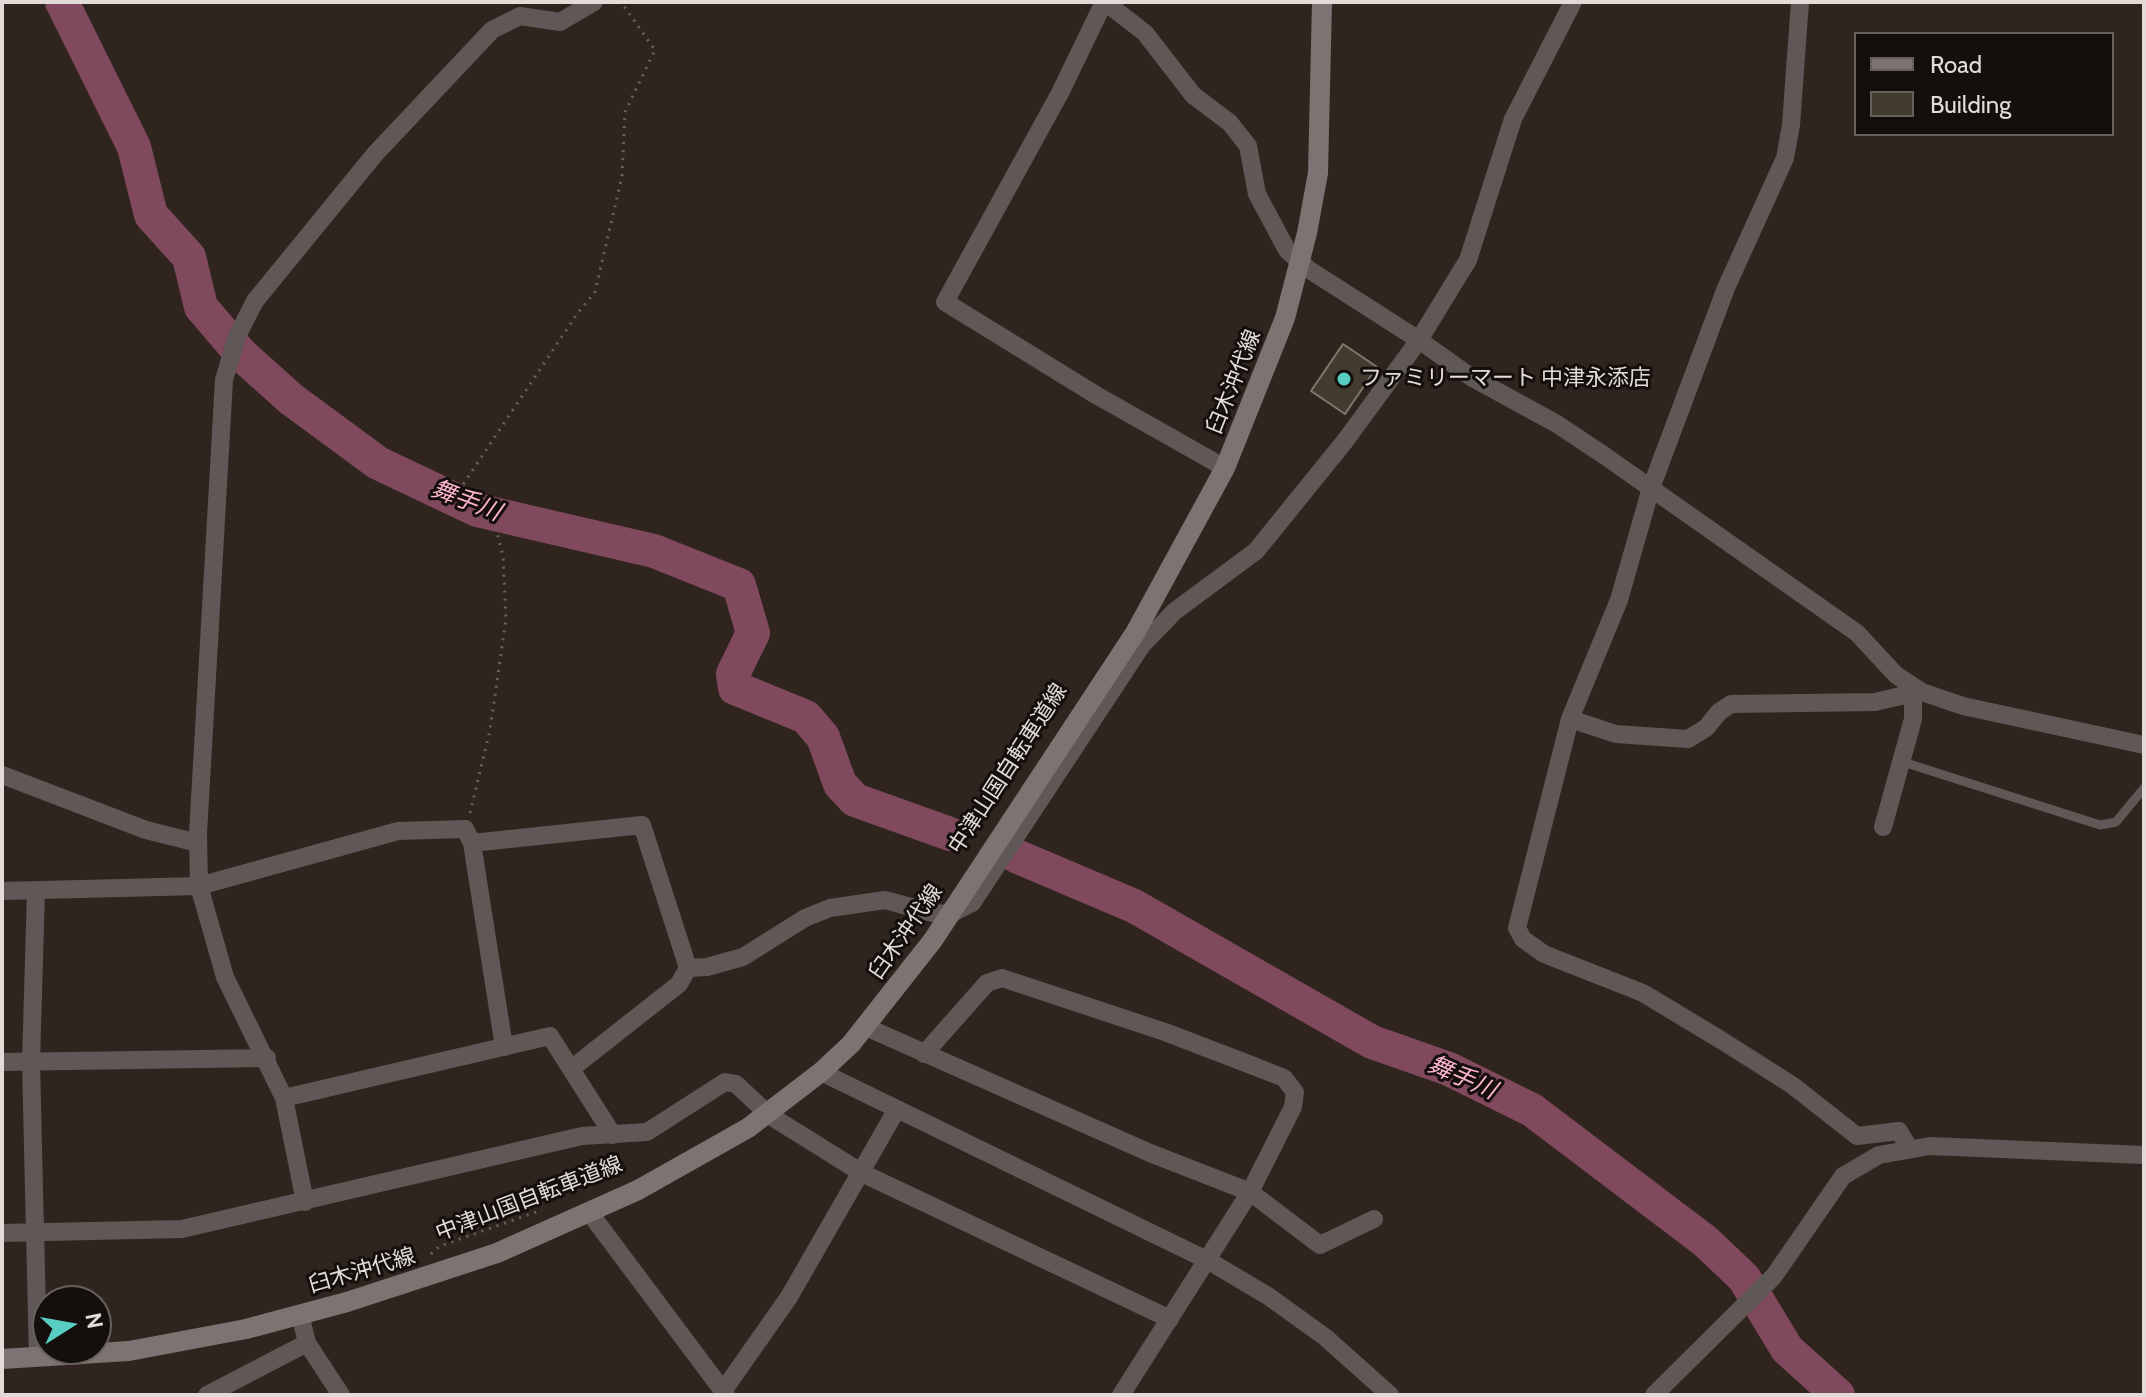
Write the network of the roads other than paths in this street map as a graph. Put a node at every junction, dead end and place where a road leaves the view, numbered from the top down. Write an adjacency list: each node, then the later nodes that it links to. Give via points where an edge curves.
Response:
1 (594, 2): 18 (street, via 560,22 520,16 492,30 375,154 255,301 237,336 224,380)
2 (1104, 2): 6 (street, via 1145,33 1193,95 1230,123 1248,146 1257,194 1287,250); 8 (street, via 945,302)
3 (1322, 2): 6 (main road, 臼木沖代線, via 1318,173)
4 (1573, 2): 7 (street, via 1513,119 1468,260)
5 (1800, 2): 9 (street, via 1785,158 1726,288)
6 (1301, 262): 7 (street); 8 (main road, 臼木沖代線, via 1278,340)
7 (1419, 340): 9 (street); 22 (street, via 1256,551 1175,611 1142,645 972,903)
8 (1225, 468): 22 (main road, 臼木沖代線, via 1142,622)
9 (1651, 488): 10 (street, via 1857,633); 11 (street, via 1619,600)
10 (1913, 687): 11 (street, via 1875,702 1731,704 1688,739 1616,734); 12 (street, via 1963,706); 13 (street, via 1913,719)
11 (1570, 719): 36 (street, via 1518,916 1523,939 1544,954 1643,993 1792,1085 1857,1136 1899,1131)
12 (2144, 745)
13 (1903, 762): 15 (lane, via 2100,825 2116,822); 16 (street)
14 (2, 775): 18 (street, via 146,830)
15 (2144, 788)
16 (1883, 827)
17 (468, 836): 19 (street, via 398,831); 23 (street, via 642,825); 25 (street)
18 (198, 843): 19 (street)
19 (199, 886): 21 (street); 27 (street, via 225,977)
20 (2, 891): 21 (street)
21 (36, 891): 29 (street)
22 (950, 914): 23 (street, via 885,900 830,908 743,957); 24 (main road, 臼木沖代線)
23 (688, 968): 30 (street, via 679,984)
24 (866, 1027): 26 (street); 31 (main road, 臼木沖代線)
25 (504, 1047): 30 (street, via 550,1036); 32 (street)
26 (924, 1054): 39 (street); 39 (street, via 987,983 1002,978 1284,1078 1295,1092 1293,1107)
27 (267, 1058): 29 (street); 32 (street)
28 (2, 1062): 29 (street)
29 (31, 1062): 43 (street)
30 (571, 1069): 35 (street)
31 (821, 1072): 33 (street); 34 (main road, 臼木沖代線)
32 (284, 1098): 40 (street)
33 (897, 1109): 38 (street); 45 (street)
34 (769, 1115): 35 (street, via 736,1084 725,1082 647,1132); 38 (street); 41 (main road, 臼木沖代線)
35 (613, 1135): 40 (street, via 582,1136)
36 (1909, 1148): 37 (street); 58 (street, via 1879,1155 1843,1176 1774,1276)
37 (2144, 1155)
38 (862, 1173): 48 (street); 53 (street)
39 (1250, 1192): 42 (street, via 1320,1245); 45 (street)
40 (305, 1202): 43 (street, via 182,1229)
41 (589, 1212): 47 (main road, 臼木沖代線, via 473,1262); 53 (street)
42 (1374, 1219)
43 (33, 1231): 44 (street); 46 (street)
44 (2, 1233)
45 (1209, 1261): 48 (street); 57 (street, via 1325,1337)
46 (35, 1285)
47 (300, 1314): 49 (street); 50 (main road, 臼木沖代線)
48 (1170, 1319): 56 (street)
49 (307, 1343): 54 (street); 55 (street)
50 (112, 1352)
51 (32, 1357): 52 (main road, 臼木沖代線)
52 (2, 1359)
53 (725, 1393)
54 (207, 1395)
55 (341, 1395)
56 (1121, 1395)
57 (1390, 1395)
58 (1654, 1395)

